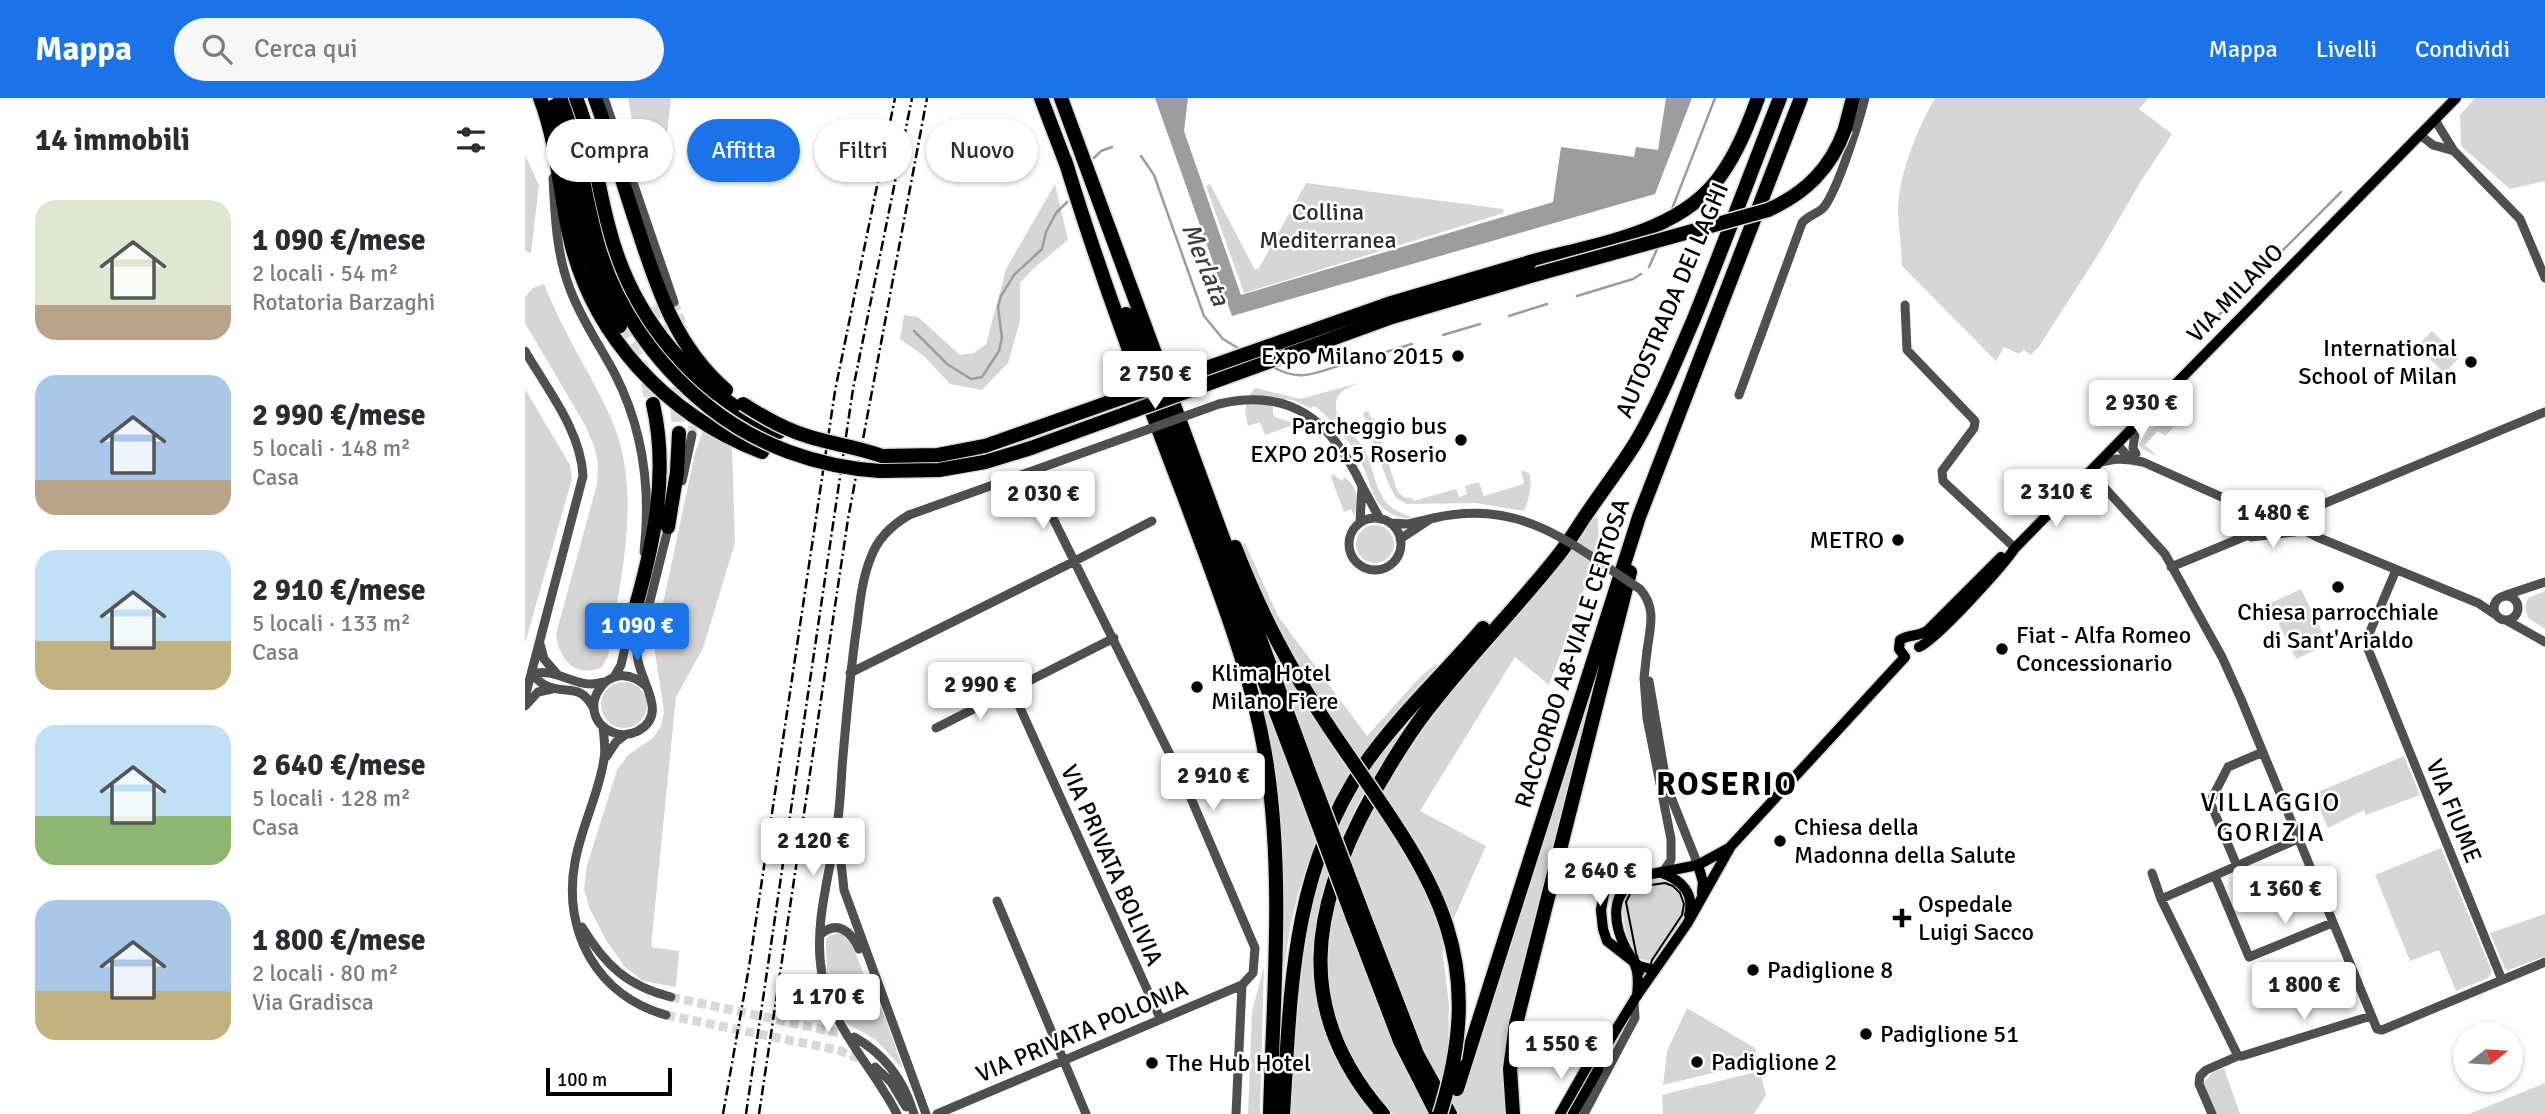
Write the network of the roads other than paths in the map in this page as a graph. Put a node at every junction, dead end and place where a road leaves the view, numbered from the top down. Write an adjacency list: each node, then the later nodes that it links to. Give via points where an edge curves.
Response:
1 (538, 98): 37 (highway, bridge, via 552,138 569,234 591,299 644,375 711,429 753,449 850,474); 64 (street, via 551,157 564,272 581,314 622,388 643,462 645,536)
2 (552, 98): 25 (highway, via 585,244)
3 (560, 98): 37 (highway, bridge, via 576,143 597,242 617,295 653,351 709,407 742,430 819,462)
4 (576, 98): 37 (highway, bridge, via 623,273 659,335 708,387 748,416 795,439)
5 (583, 98): 24 (highway)
6 (595, 98): 37 (highway, bridge, via 664,304 698,363 723,389 765,418 805,435 857,447)
7 (604, 98): 22 (street)
8 (1041, 98): 19 (highway)
9 (1061, 98): 27 (highway)
10 (1758, 98): 20 (highway, via 1728,164 1703,195 1666,220)
11 (1780, 98): 41 (highway, AUTOSTRADA DEI LAGHI, via 1664,389 1636,442)
12 (1801, 98): 34 (highway, AUTOSTRADA DEI LAGHI)
13 (1853, 98): 20 (highway, bridge, via 1837,150 1799,194 1779,205 1748,217)
14 (1865, 98): 28 (street, via 1831,194 1821,209 1802,223)
15 (2456, 98): 16 (main road, VIA MILANO)
16 (2435, 120): 17 (main road, VIA MILANO); 18 (street)
17 (2420, 135): 18 (street, via 2433,145); 31 (main road, VIA MILANO)
18 (2454, 151): 21 (street, via 2520,219)
19 (1065, 160): 86 (highway); 127 (highway, via 1088,237 1230,620 1260,729 1272,805 1276,886)
20 (1532, 268): 37 (highway, bridge, via 1388,304 992,444)
21 (2545, 278)
22 (674, 302)
23 (1905, 305): 52 (street, via 1907,350 1975,421 1943,471 1943,481)
24 (654, 306)
25 (620, 326)
26 (525, 351): 68 (street, via 576,439 583,463 582,489)
27 (1161, 368): 86 (highway); 130 (highway, bridge, via 1266,622 1293,672 1418,861 1440,905 1457,967 1460,1018 1454,1065)
28 (1739, 395)
29 (653, 404): 64 (highway, via 660,454 659,498)
30 (2545, 412): 46 (street)
31 (2136, 425): 33 (main road, VIA MILANO); 35 (street, via 2133,449)
32 (685, 434): 47 (highway)
33 (2117, 444): 35 (street); 36 (main road, VIA MILANO)
34 (1666, 447): 131 (highway, RACCORDO A8-VIALE CERTOSA, bridge, via 1625,556); 132 (highway, via 1621,606 1516,1024 1510,1069)
35 (2137, 459): 36 (street); 46 (street)
36 (2100, 462): 40 (main road, VIA MILANO)
37 (881, 464)
38 (1362, 486): 44 (street); 45 (street); 71 (street, bridge, via 1338,442 1322,426 1294,408 1249,400 1219,404 909,515 884,534 870,559)
39 (1038, 488): 53 (street)
40 (2075, 488): 52 (main road, VIA MILANO); 54 (street, via 2095,483 2103,486 2165,554)
41 (1589, 510): 128 (highway, RACCORDO A8-VIALE CERTOSA, via 1390,730 1364,765 1334,820 1318,859 1297,939); 129 (highway, via 1561,552 1417,724 1362,815 1333,880 1320,944 1325,1005 1344,1057)
42 (1434, 517): 44 (street, via 1408,524); 51 (street); 69 (street, bridge, via 1497,513 1559,536 1648,598 1652,614)
43 (1152, 521): 53 (street)
44 (1385, 521): 45 (street); 51 (street)
45 (1360, 522): 51 (street, via 1349,549 1366,569 1380,570 1392,564)
46 (2277, 522): 48 (street); 49 (street); 50 (street)
47 (668, 527): 75 (street, via 637,653)
48 (2295, 532): 49 (street); 50 (street)
49 (2246, 537): 54 (street)
50 (2317, 537): 55 (street)
51 (1400, 539)
52 (2015, 548): 67 (main road, VIA MILANO, via 1999,558)
53 (1075, 562): 65 (street); 71 (street)
54 (2171, 567): 84 (street, via 2222,657)
55 (2396, 570): 60 (street); 108 (street, VIA FIUME, via 2369,634 2370,656)
56 (2545, 582): 57 (street)
57 (2526, 590): 58 (street); 61 (street)
58 (2505, 595): 59 (street); 61 (street, via 2513,598)
59 (2495, 601): 60 (street); 62 (street)
60 (2478, 603): 62 (street)
61 (2518, 609): 63 (street); 66 (street, via 2521,624)
62 (2496, 615): 63 (street)
63 (2506, 620): 66 (street)
64 (631, 623): 74 (street, via 621,665)
65 (1114, 638): 77 (street); 109 (street, via 1187,789 1255,947 1253,973)
66 (2542, 640)
67 (1916, 642): 70 (main road, via 1915,655); 70 (main road, via 1903,638 1899,643)
68 (540, 644): 72 (street); 73 (street, via 544,659)
69 (1647, 651): 88 (street, via 1663,767); 91 (street, via 1647,718)
70 (1905, 656): 90 (main road)
71 (850, 673): 87 (street)
72 (532, 674): 73 (street); 76 (street); 78 (street)
73 (558, 675): 74 (street, via 583,685)
74 (610, 679): 75 (street, via 625,675); 80 (street, via 598,689)
75 (647, 687): 83 (street, via 653,701 649,720 635,733)
76 (555, 688): 79 (street, via 538,692); 80 (street, via 583,694)
77 (1012, 690): 82 (street); 115 (street, VIA PRIVATA BOLIVIA)
78 (525, 697)
79 (525, 706)
80 (594, 709): 81 (street)
81 (603, 727): 83 (street); 85 (street)
82 (936, 729)
83 (625, 735): 85 (street)
84 (2263, 752): 89 (street); 93 (street, via 2228,767 2210,802)
85 (604, 761): 100 (street, via 575,861)
86 (1308, 784): 101 (highway, bridge)
87 (837, 827): 104 (street); 112 (street, via 844,890)
88 (1682, 828): 91 (street, via 1675,833); 92 (street)
89 (2298, 839): 93 (street); 102 (street)
90 (1731, 846): 92 (main road); 97 (main road)
91 (1671, 850): 94 (street, via 1671,860)
92 (1698, 865): 94 (main road); 97 (main road, via 1703,882)
93 (2238, 866): 96 (street)
94 (1662, 873): 103 (main road, via 1680,881 1688,891 1691,908); 106 (main road, via 1626,886 1616,902 1621,938)
95 (2152, 873): 98 (street)
96 (2215, 876): 98 (street); 102 (street, via 2249,957)
97 (1700, 899): 103 (main road)
98 (2161, 899): 117 (street)
99 (997, 901): 118 (street)
100 (575, 916): 110 (street, via 601,957 617,971 643,988); 113 (street, via 585,950 607,982 633,1001)
101 (1358, 916): 130 (highway, via 1400,1041); 131 (highway, via 1413,1047)
102 (2332, 923): 114 (street)
103 (1687, 924): 107 (main road)
104 (820, 935): 112 (street, via 835,928 848,932); 121 (street, via 821,972 835,1013)
105 (2545, 962): 108 (street)
106 (1635, 964): 107 (main road); 111 (main road)
107 (1655, 970): 111 (main road)
108 (2502, 980): 114 (street, via 2382,1030)
109 (1242, 985): 115 (street, VIA PRIVATA POLONIA); 126 (street)
110 (671, 997)
111 (1635, 999): 119 (main road); 135 (street, via 1635,1018)
112 (885, 1004): 123 (street)
113 (666, 1015)
114 (2371, 1016): 117 (street)
115 (1160, 1018): 118 (street, VIA PRIVATA POLONIA)
116 (854, 1037): 122 (street, via 894,1071)
117 (2238, 1056): 136 (street, via 2200,1076)
118 (1063, 1059): 124 (street, VIA PRIVATA POLONIA); 125 (street)
119 (1593, 1067): 133 (main road); 134 (main road)
120 (875, 1068): 122 (street, via 891,1082)
121 (897, 1114)
122 (912, 1114)
123 (926, 1114)
124 (937, 1114)
125 (1086, 1114)
126 (1236, 1114)
127 (1269, 1114)
128 (1283, 1114)
129 (1383, 1114)
130 (1439, 1114)
131 (1449, 1114)
132 (1513, 1114)
133 (1560, 1114)
134 (1573, 1114)
135 (1584, 1114)
136 (2212, 1114)

